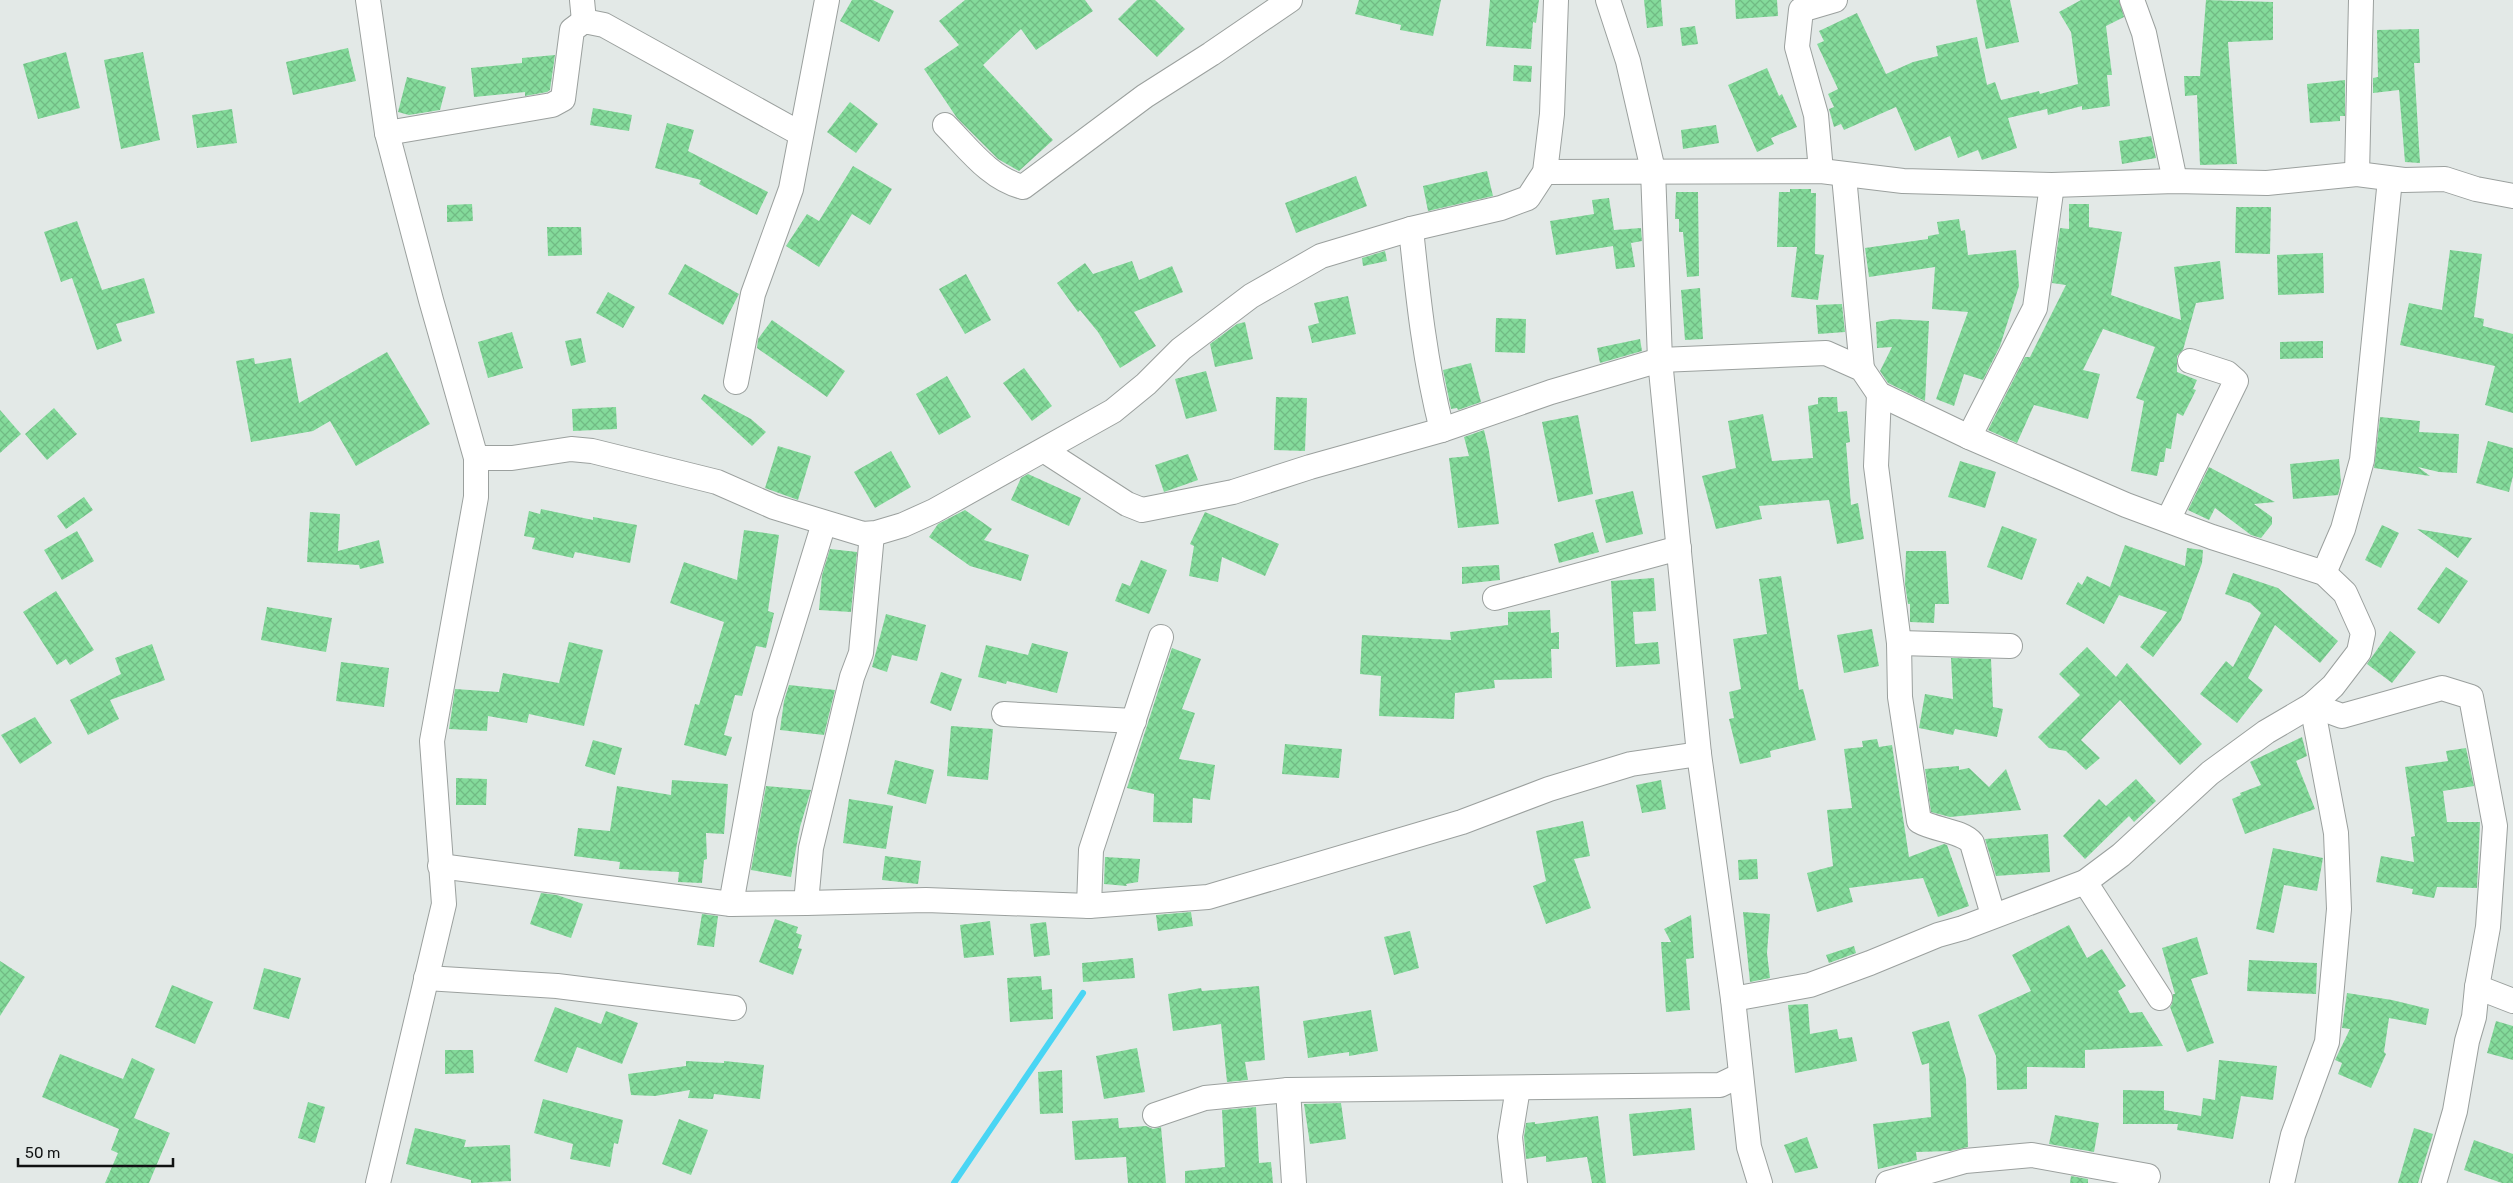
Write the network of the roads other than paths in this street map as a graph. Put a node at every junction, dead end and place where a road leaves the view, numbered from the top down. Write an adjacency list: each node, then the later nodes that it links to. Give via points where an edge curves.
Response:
1 (368, 0): 12 (street)
2 (827, 0): 13 (street)
3 (1290, 0): 11 (street, via 1145,96 1022,187 1006,183 994,174)
4 (1556, 0): 16 (street, via 1552,114)
5 (1608, 0): 14 (street, via 1628,61)
6 (1834, 0): 9 (street)
7 (2132, 0): 20 (street, via 2144,34)
8 (2361, 0): 17 (street)
9 (1798, 5): 15 (street, via 1797,47 1816,116)
10 (583, 11): 12 (street, via 572,30 563,99 552,106); 13 (street)
11 (945, 125)
12 (387, 133): 32 (street, via 430,300)
13 (801, 134): 27 (street, via 791,189 753,294)
14 (1653, 170): 15 (street); 16 (street); 24 (street)
15 (1821, 171): 18 (street)
16 (1545, 172): 23 (street, via 1528,198 1501,208)
17 (2357, 174): 19 (street); 20 (street, via 2267,183)
18 (1844, 176): 21 (street); 26 (street)
19 (2390, 179): 22 (street, via 2445,179); 37 (street, via 2362,460 2343,529)
20 (2176, 181): 21 (street)
21 (2052, 185): 30 (street, via 2034,308)
22 (2513, 196)
23 (1411, 229): 29 (street, via 1420,317); 31 (street, via 1321,256 1251,296 1181,349 1113,412)
24 (1660, 360): 26 (street, via 1826,353); 29 (street, via 1551,392); 36 (street)
25 (2190, 361): 33 (street, via 2227,373 2236,381)
26 (1862, 369): 28 (street)
27 (736, 382)
28 (1879, 394): 30 (street); 40 (street, via 1876,466)
29 (1442, 430): 31 (street, via 1234,492 1142,510 1127,504)
30 (1969, 437): 33 (street)
31 (1045, 451): 35 (street, via 934,511)
32 (476, 458): 34 (street, via 512,458 571,449 592,451 717,482 774,507); 46 (street, via 476,497 432,741)
33 (2168, 520): 37 (street, via 2212,538)
34 (824, 523): 35 (street); 48 (street, via 765,715)
35 (872, 534): 49 (street, via 861,653 852,678 811,848)
36 (1678, 548): 38 (street); 45 (street)
37 (2324, 574): 42 (street, via 2345,593 2363,633 2359,652 2333,686)
38 (1495, 598)
39 (1161, 637): 44 (street)
40 (1899, 643): 41 (street); 51 (street, via 1900,697 1918,821 1930,828 1967,836 1972,842)
41 (2010, 646)
42 (2312, 705): 47 (street, via 2266,732 2210,773 2121,855); 53 (street, via 2342,716 2442,688 2471,697 2495,826 2488,927); 68 (street, via 2336,833 2339,909 2327,1042 2292,1135)
43 (1004, 714): 44 (street)
44 (1134, 721): 50 (street, via 1091,850)
45 (1699, 754): 50 (street, via 1631,764 1548,789 1462,822 1208,897); 55 (street)
46 (440, 866): 48 (street); 52 (street, via 444,904)
47 (2085, 882): 51 (street); 54 (street)
48 (731, 904): 49 (street)
49 (806, 904): 50 (street, via 926,900)
50 (1089, 906)
51 (1993, 915): 55 (street, via 1810,985)
52 (426, 978): 57 (street, via 557,986); 63 (street)
53 (2477, 987): 56 (street); 69 (street, via 2455,1111)
54 (2160, 998)
55 (1733, 999): 58 (street)
56 (2513, 1001)
57 (734, 1008)
58 (1741, 1075): 59 (street, via 1720,1084); 66 (street, via 1749,1146)
59 (1518, 1088): 60 (street); 65 (street, via 1510,1137)
60 (1288, 1090): 61 (street, via 1205,1098); 64 (street)
61 (1155, 1115)
62 (2148, 1176): 67 (street, via 2032,1155 1966,1161)
63 (378, 1183)
64 (1294, 1183)
65 (1515, 1183)
66 (1760, 1183)
67 (1888, 1183)
68 (2282, 1183)
69 (2434, 1183)

